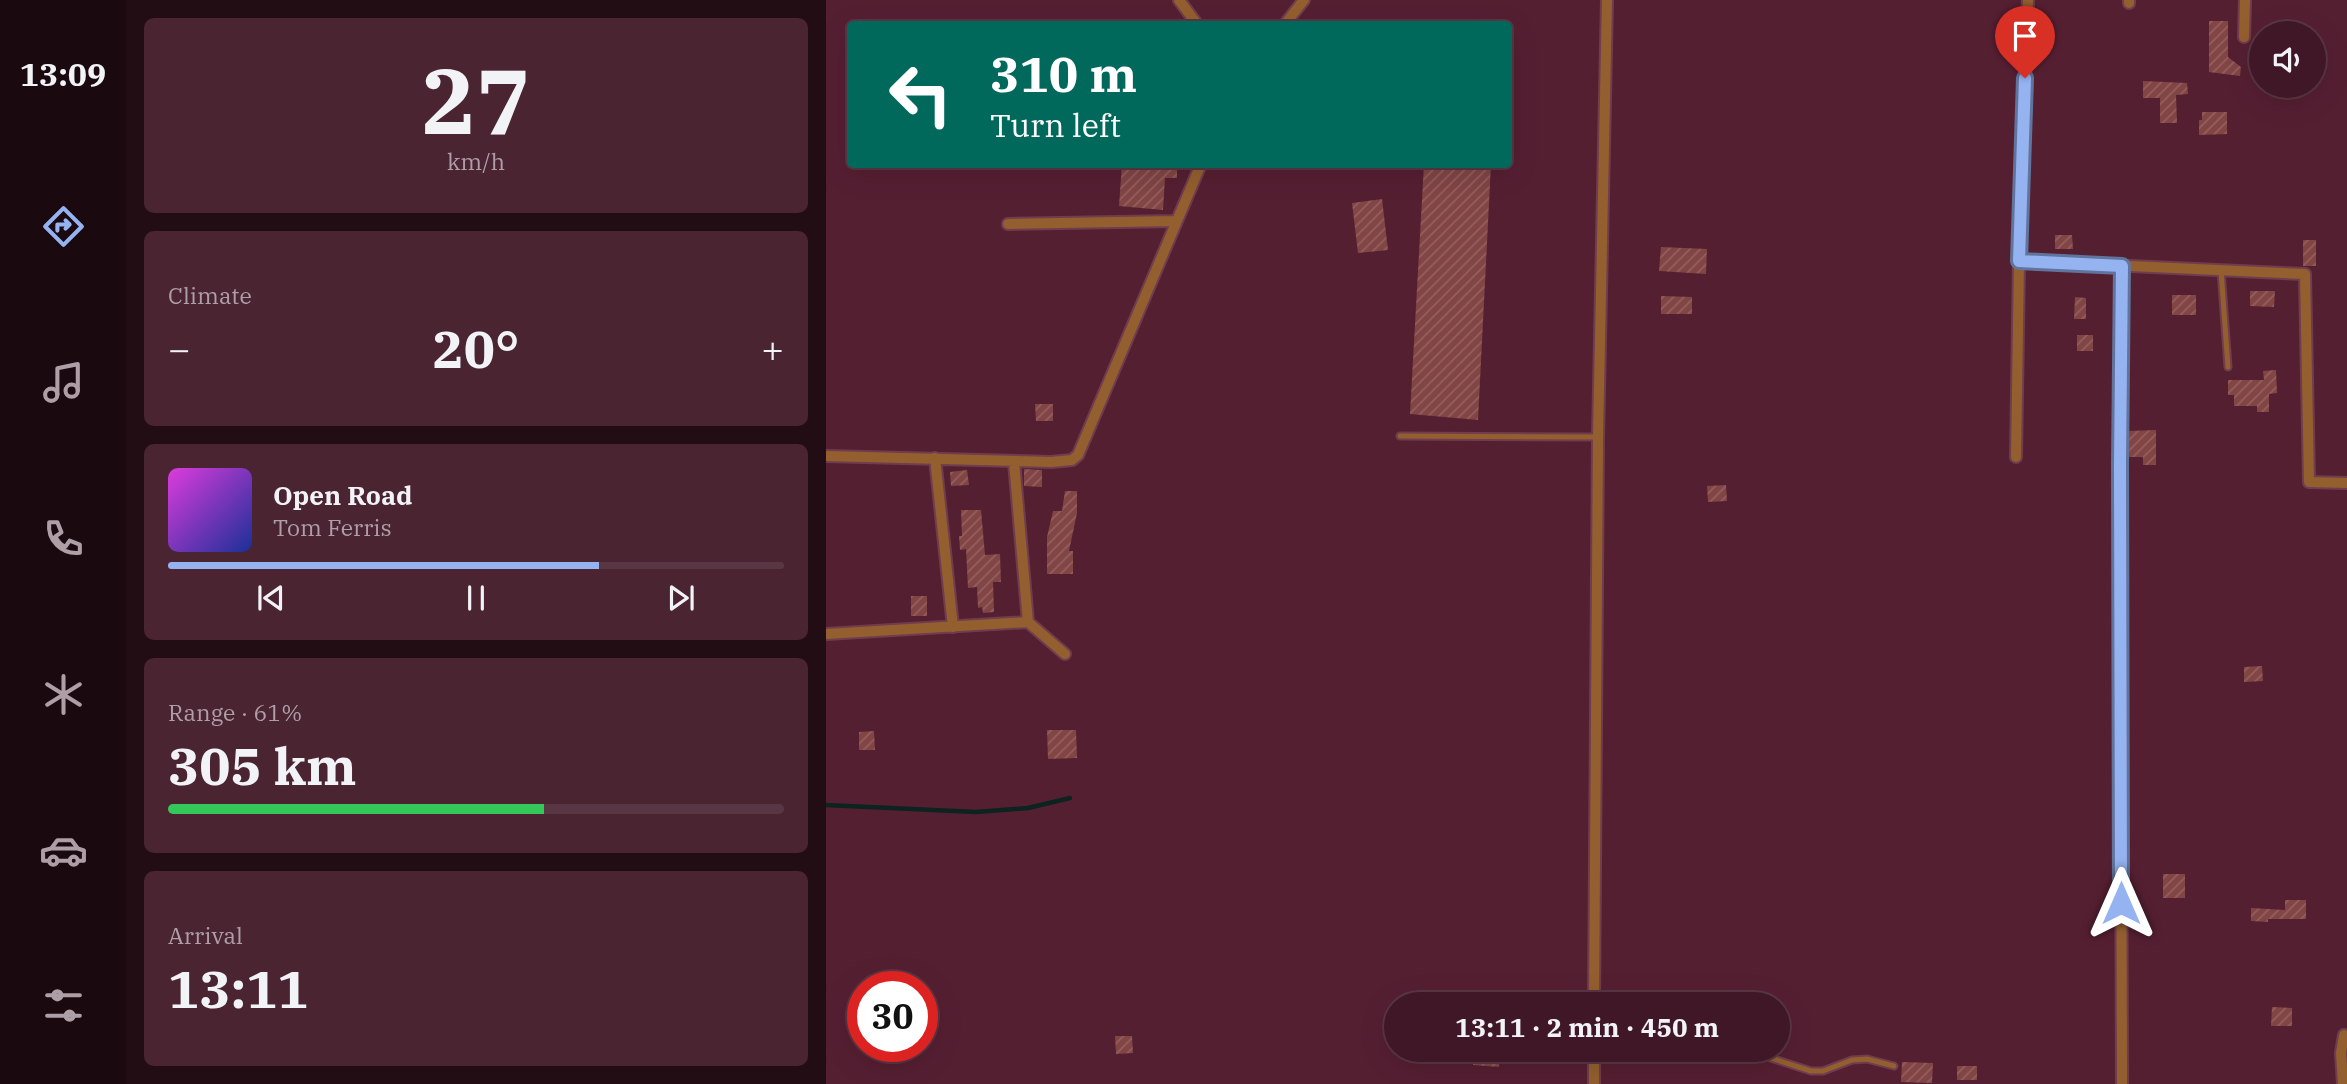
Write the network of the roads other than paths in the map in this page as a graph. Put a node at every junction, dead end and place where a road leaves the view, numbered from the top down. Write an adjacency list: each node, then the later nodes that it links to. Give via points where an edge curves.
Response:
1 (1179, 0): 6 (street)
2 (1304, 0): 7 (street)
3 (1607, 0): 17 (street)
4 (2028, 0): 12 (street)
5 (2245, 0): 8 (street)
6 (1195, 21)
7 (1287, 21)
8 (2244, 37)
9 (1199, 168): 10 (street)
10 (1176, 221): 11 (street); 21 (street, via 1078,455 1063,462)
11 (1008, 223)
12 (2019, 261): 13 (street); 19 (street)
13 (2122, 266): 14 (street); 33 (street)
14 (2221, 270): 15 (lane); 22 (street, via 2305,274 2309,482)
15 (2228, 367)
16 (1400, 436): 17 (lane)
17 (1598, 437): 27 (street)
18 (826, 456): 20 (street)
19 (2016, 457)
20 (935, 458): 21 (street); 24 (street)
21 (1014, 462): 23 (street)
22 (2347, 483)
23 (1028, 622): 24 (street); 26 (street)
24 (953, 627): 25 (street)
25 (826, 634)
26 (1065, 654)
27 (1594, 992)
28 (2344, 1035): 34 (street)
29 (1594, 1062): 32 (street)
30 (1783, 1062): 31 (lane, via 1811,1071 1867,1059)
31 (1894, 1066)
32 (1594, 1084)
33 (2122, 1084)
34 (2343, 1084)

